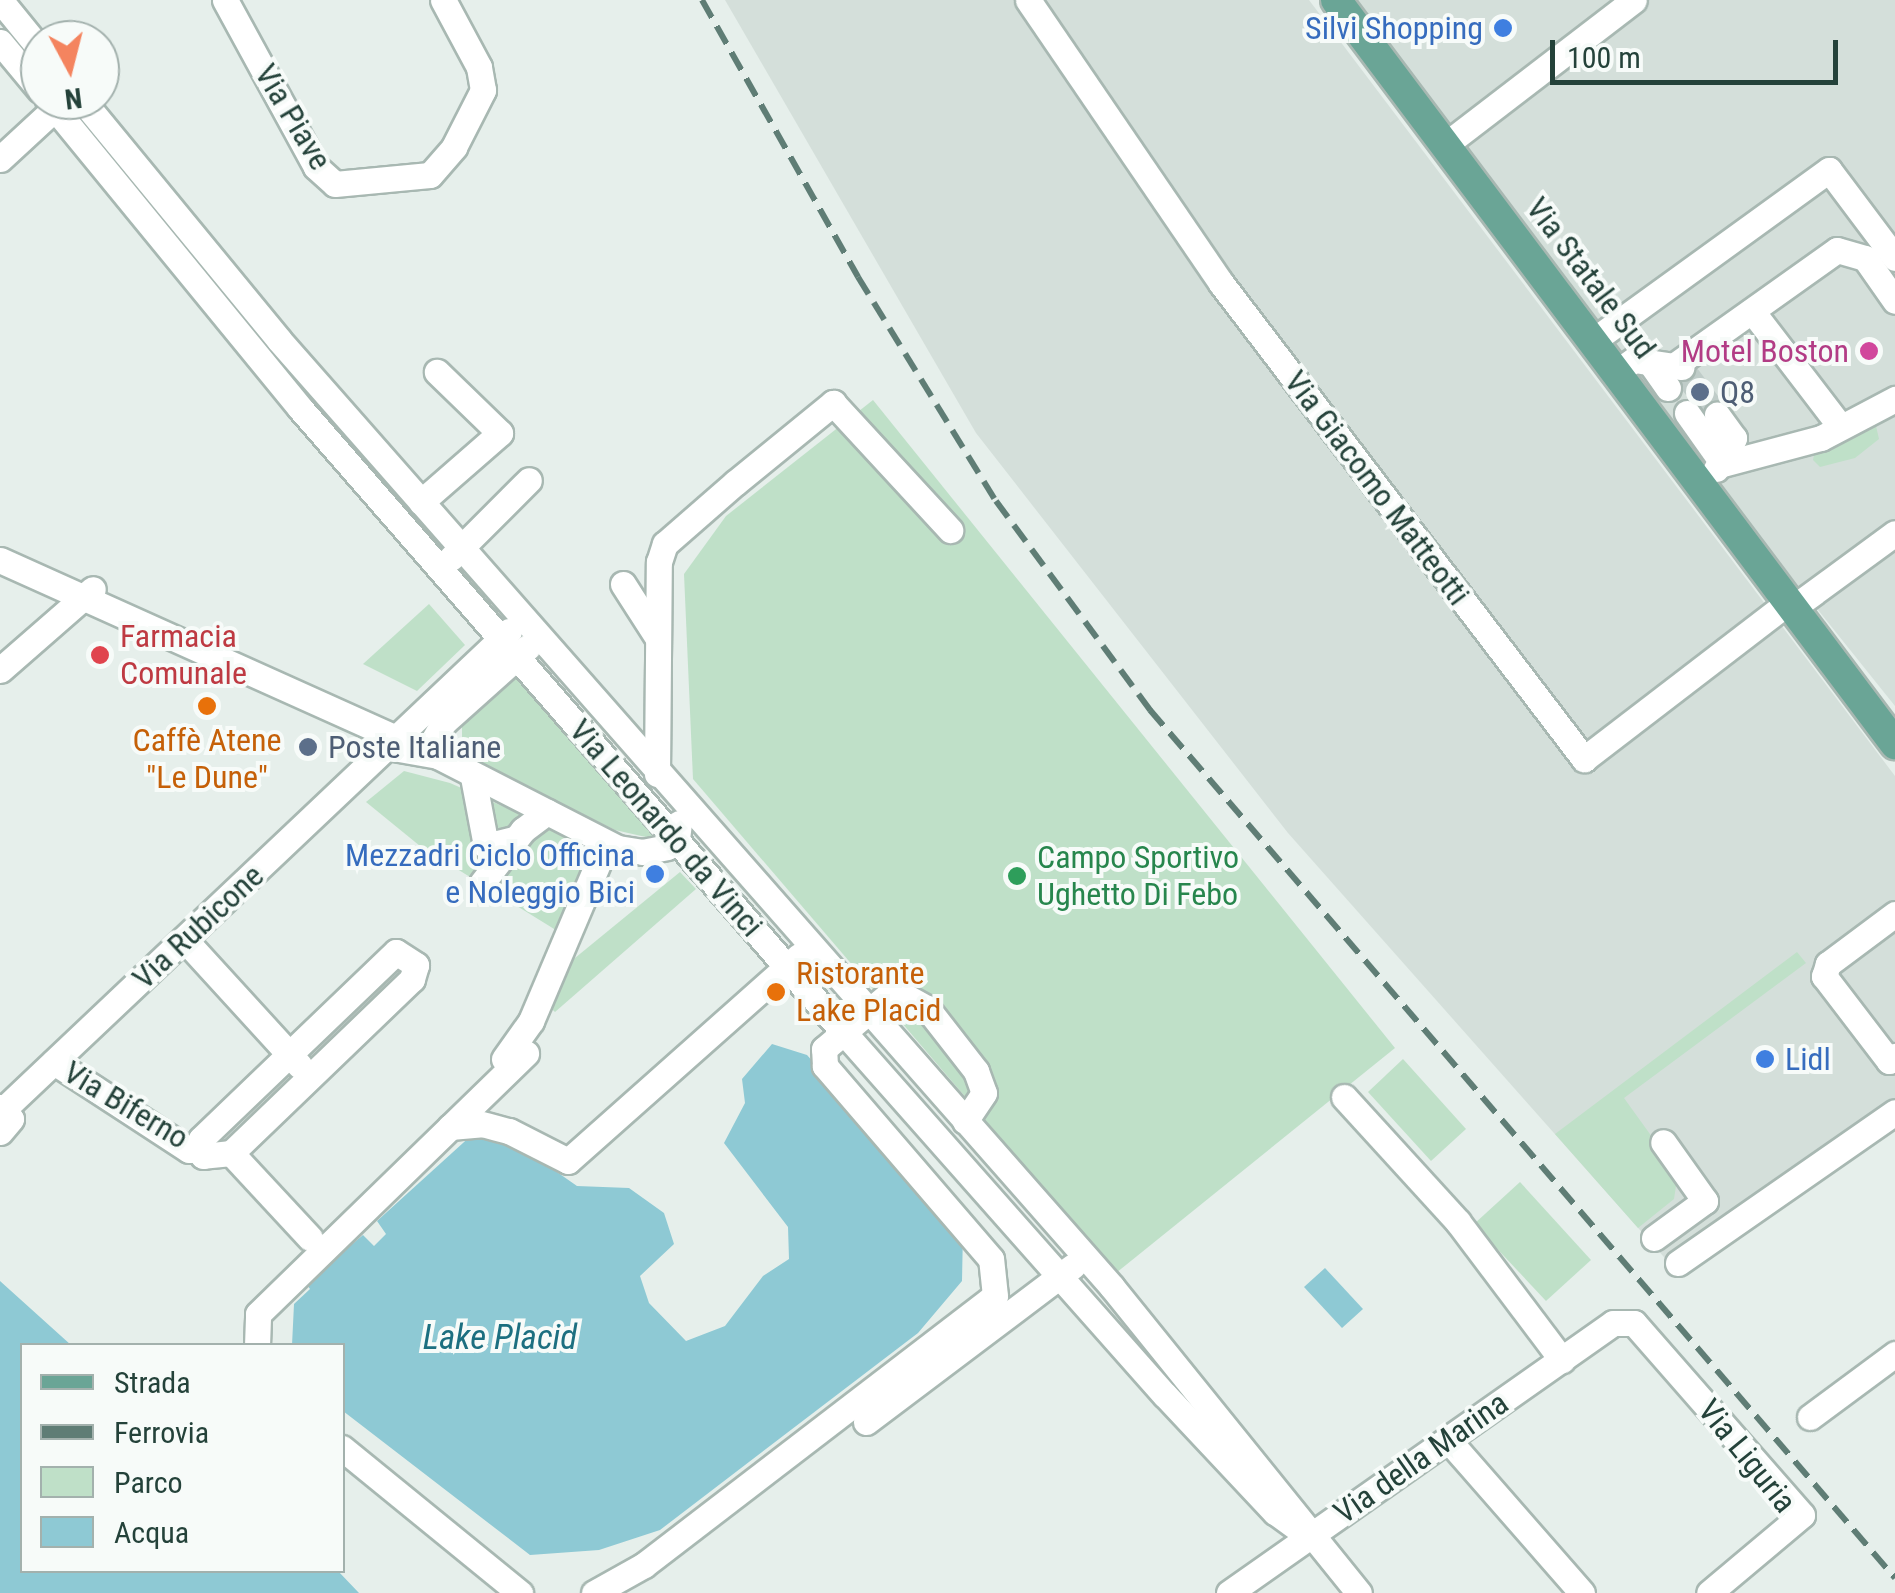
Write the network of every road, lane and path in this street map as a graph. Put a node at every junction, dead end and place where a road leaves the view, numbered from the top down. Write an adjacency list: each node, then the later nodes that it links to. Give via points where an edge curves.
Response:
1 (0, 0): 7 (street)
2 (226, 0): 3 (street, Via Piave, via 316,167 335,184 430,174 454,147 482,90 480,67)
3 (443, 0)
4 (1028, 0): 36 (street, Via Giacomo Matteotti, via 1221,283 1584,759)
5 (1336, 0): 13 (main road, Via Statale Sud)
6 (1634, 0): 13 (street)
7 (20, 24)
8 (0, 42): 9 (street, Via Leonardo da Vinci)
9 (20, 64)
10 (34, 120): 14 (street)
11 (68, 120): 27 (street, Via Leonardo da Vinci)
12 (99, 120): 28 (street, Via Leonardo da Vinci)
13 (1445, 144): 18 (main road, Via Statale Sud)
14 (0, 160)
15 (1895, 258): 18 (street, via 1829,170)
16 (1895, 301): 17 (street, via 1865,258 1837,250)
17 (1752, 310): 19 (street, via 1676,373 1634,360); 24 (street)
18 (1594, 340): 19 (main road, Via Statale Sud)
19 (1618, 371): 25 (main road, Via Statale Sud)
20 (437, 372): 28 (street, via 500,433)
21 (1890, 412): 24 (street)
22 (1686, 413): 25 (street)
23 (1717, 415): 25 (street, via 1734,438)
24 (1840, 426): 25 (street)
25 (1712, 472): 36 (main road, Via Statale Sud)
26 (530, 478): 31 (street, via 523,493)
27 (358, 490): 31 (street, via 386,479 425,520); 33 (street, Via Leonardo da Vinci)
28 (421, 502): 31 (street, Via Leonardo da Vinci)
29 (950, 530): 39 (street, via 833,403 665,544)
30 (1895, 533): 36 (street)
31 (449, 534): 33 (street); 37 (street, Via Leonardo da Vinci)
32 (0, 560): 35 (street)
33 (450, 582): 38 (street, Via Leonardo da Vinci)
34 (623, 584): 39 (street)
35 (91, 592): 41 (street); 43 (street)
36 (1792, 604): 44 (main road, Via Statale Sud)
37 (531, 627): 38 (street, Via Rubicone); 40 (street, Via Rubicone, via 529,645); 46 (street, Via Leonardo da Vinci)
38 (498, 638): 40 (street, Via Leonardo da Vinci); 43 (street, Via Rubicone)
39 (656, 638): 46 (street)
40 (517, 659): 42 (street, Via Rubicone); 47 (street, Via Leonardo da Vinci)
41 (0, 670)
42 (444, 722): 43 (street, Via Rubicone); 45 (street, via 434,739)
43 (396, 743): 45 (street); 55 (street, Via Rubicone)
44 (1895, 744)
45 (455, 767): 49 (street); 50 (street, via 486,846)
46 (658, 769): 47 (street, via 646,788); 48 (street, Via Leonardo da Vinci)
47 (627, 783): 51 (street, Via Leonardo da Vinci)
48 (683, 799): 51 (street); 56 (street, Via Leonardo da Vinci)
49 (548, 812): 50 (street); 52 (street)
50 (515, 839): 53 (street)
51 (677, 840): 52 (street, via 642,852); 57 (street, Via Leonardo da Vinci)
52 (606, 844): 64 (street, via 531,1021)
53 (482, 882)
54 (1895, 914): 62 (street, via 1828,964 1824,976 1888,1061)
55 (184, 939): 61 (street); 63 (street, Via Rubicone)
56 (810, 946): 57 (street); 58 (street, Via Leonardo da Vinci)
57 (786, 967): 59 (street, Via Leonardo da Vinci); 70 (street, via 568,1161 509,1131)
58 (867, 1012): 59 (street); 69 (street, Via Leonardo da Vinci); 69 (street, via 894,990 928,1008 984,1092)
59 (844, 1032): 71 (street, Via Leonardo da Vinci); 90 (street, via 824,1049 825,1066 991,1258 995,1296 644,1564)
60 (526, 1052): 70 (street)
61 (288, 1053): 65 (street); 65 (street, via 396,952 406,954 417,974); 73 (street)
62 (1895, 1056)
63 (54, 1062): 68 (street, Via Rubicone); 73 (street, Via Biferno, via 189,1150)
64 (498, 1066)
65 (310, 1077): 74 (street)
66 (1344, 1097): 83 (street, via 1458,1222)
67 (1895, 1112): 78 (street)
68 (2, 1116)
69 (961, 1117): 71 (street); 77 (street, Via Leonardo da Vinci)
70 (450, 1126): 81 (street, via 258,1314)
71 (932, 1132): 79 (street, Via Leonardo da Vinci)
72 (1663, 1142): 76 (street, via 1704,1201)
73 (199, 1148): 74 (street, Via Biferno, via 212,1160)
74 (231, 1153): 75 (street)
75 (310, 1238)
76 (1654, 1238)
77 (1085, 1257): 79 (street); 88 (street, Via Leonardo da Vinci, via 1290,1501)
78 (1678, 1262)
79 (1061, 1276): 85 (street); 88 (street, Via Leonardo da Vinci, via 1263,1498)
80 (1613, 1323): 83 (street, Via della Marina); 94 (street, Via Liguria, via 1634,1323 1802,1514)
81 (257, 1343)
82 (1895, 1354): 84 (street)
83 (1562, 1360): 86 (street, Via della Marina)
84 (1810, 1417)
85 (866, 1422)
86 (1449, 1441): 88 (street, Via della Marina); 93 (street)
87 (345, 1450): 89 (street)
88 (1307, 1534): 91 (street, Via della Marina); 92 (street, Via Leonardo da Vinci)
89 (520, 1593)
90 (594, 1593)
91 (1229, 1593)
92 (1359, 1593)
93 (1582, 1593)
94 (1710, 1593)

